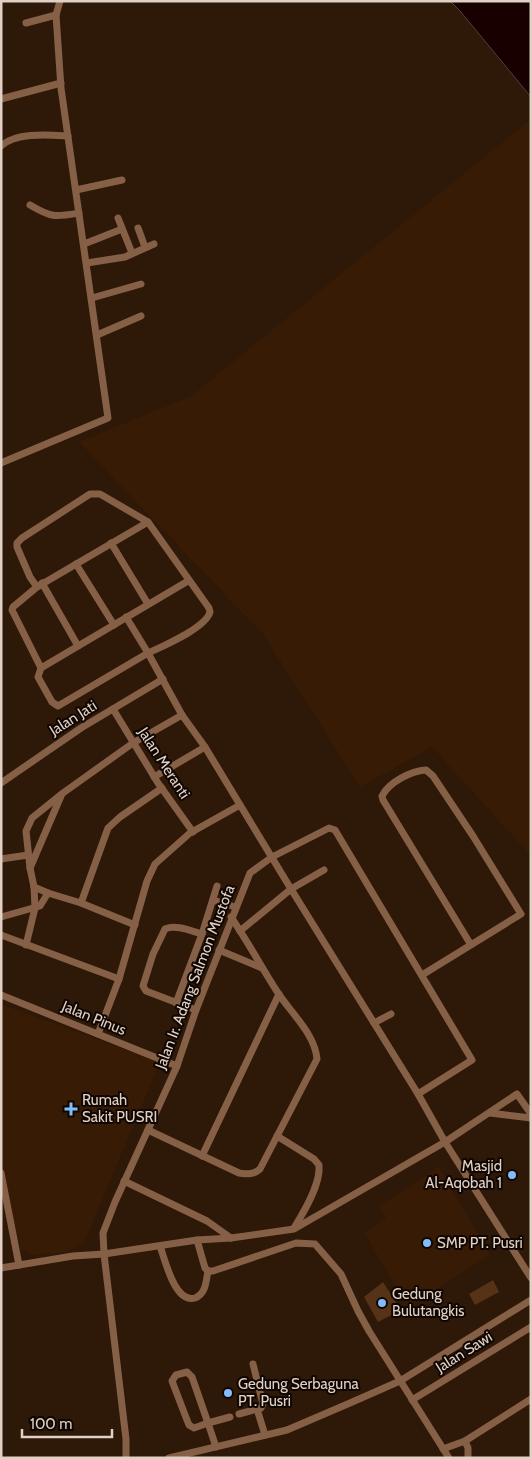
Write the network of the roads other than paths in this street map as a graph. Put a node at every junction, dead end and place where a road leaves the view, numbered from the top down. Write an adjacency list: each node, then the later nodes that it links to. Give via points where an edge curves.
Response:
1 (60, 1): 2 (street)
2 (56, 15): 3 (street); 4 (street)
3 (26, 22)
4 (61, 83): 5 (street); 6 (street)
5 (1, 99)
6 (68, 136): 7 (street, via 43,134 9,139); 9 (street)
7 (1, 146)
8 (122, 180): 9 (street)
9 (76, 190): 11 (street)
10 (30, 205): 11 (street, via 47,215)
11 (79, 213): 15 (street)
12 (118, 218): 14 (street)
13 (138, 228): 17 (street)
14 (122, 229): 15 (street); 18 (street)
15 (84, 244): 19 (street)
16 (154, 244): 17 (street)
17 (145, 247): 18 (street)
18 (132, 253): 19 (street)
19 (87, 263): 21 (street)
20 (141, 284): 21 (street)
21 (92, 298): 23 (street)
22 (141, 316): 23 (street)
23 (97, 335): 24 (street, via 108,418)
24 (1, 463)
25 (148, 522): 26 (street); 28 (street); 29 (street, via 100,494 90,494 18,543 30,577)
26 (111, 543): 27 (street); 30 (street)
27 (76, 564): 29 (street); 32 (street)
28 (188, 580): 30 (street); 34 (street, via 209,608 209,616 178,638)
29 (39, 585): 33 (street); 35 (street, via 12,610)
30 (148, 604): 31 (street)
31 (126, 618): 32 (street); 34 (street)
32 (114, 625): 33 (street)
33 (78, 646): 35 (street)
34 (148, 653): 35 (street, via 58,706 52,702 38,677); 36 (street)
35 (41, 668)
36 (163, 679): 37 (street, Jalan Jati); 38 (street)
37 (113, 709): 39 (street, Jalan Meranti); 42 (street, Jalan Jati)
38 (182, 715): 39 (street); 40 (street)
39 (134, 743): 41 (street, Jalan Meranti); 44 (street)
40 (205, 747): 41 (street); 45 (street)
41 (154, 776): 43 (street, Jalan Meranti)
42 (1, 783)
43 (162, 788): 46 (street, Jalan Meranti); 57 (street, via 108,828)
44 (63, 793): 47 (street, via 28,825); 50 (street)
45 (240, 805): 46 (street); 48 (street)
46 (193, 832): 62 (street, via 155,864)
47 (28, 855): 49 (street); 50 (street)
48 (272, 857): 54 (street); 59 (street, Jalan Ir. Adang Salmon Mustofa, via 250,873); 70 (street, Jalan Ir. Adang Salmon Mustofa, via 329,828 335,830)
49 (1, 859)
50 (30, 868): 52 (street)
51 (324, 870): 54 (street)
52 (34, 886): 55 (street); 58 (street)
53 (217, 886): 56 (street)
54 (291, 889): 63 (street); 77 (street)
55 (48, 893): 57 (street); 58 (street)
56 (213, 900): 59 (street); 64 (street)
57 (81, 903): 62 (street)
58 (36, 908): 60 (street); 66 (street)
59 (235, 908): 61 (street, Jalan Ir. Adang Salmon Mustofa)
60 (1, 917)
61 (231, 917): 63 (street); 68 (street, Jalan Ir. Adang Salmon Mustofa)
62 (135, 924): 71 (street)
63 (240, 931): 69 (street)
64 (202, 934): 74 (street); 74 (street, via 168,927 153,954 144,989)
65 (1, 935): 66 (street)
66 (26, 945): 71 (street)
67 (471, 945): 67 (street, via 383,800 384,791 418,771 426,770 433,776 521,914); 70 (street)
68 (219, 950): 69 (street); 75 (street, Jalan Ir. Adang Salmon Mustofa)
69 (263, 968): 72 (street)
70 (422, 975): 80 (street, Jalan Ir. Adang Salmon Mustofa, via 472,1060)
71 (119, 979): 78 (street)
72 (279, 994): 84 (street, via 312,1041 316,1058); 86 (street)
73 (1, 995): 78 (street, Jalan Pinus)
74 (176, 1003): 75 (street)
75 (196, 1010): 79 (street, Jalan Ir. Adang Salmon Mustofa)
76 (391, 1014): 77 (street)
77 (374, 1023): 80 (street)
78 (98, 1034): 79 (street, Jalan Pinus)
79 (177, 1066): 83 (street, Jalan Ir. Adang Salmon Mustofa)
80 (418, 1094): 85 (street)
81 (490, 1113): 82 (street); 82 (street, via 517,1094); 85 (street)
82 (531, 1116)
83 (148, 1130): 86 (street); 88 (street, Jalan Ir. Adang Salmon Mustofa)
84 (277, 1136): 86 (street, via 260,1169 250,1175); 89 (street, via 319,1165 317,1182)
85 (444, 1142): 90 (street); 99 (street)
86 (202, 1156)
87 (1, 1173): 96 (street)
88 (124, 1182): 92 (street, via 207,1221); 95 (street, Jalan Ir. Adang Salmon Mustofa, via 103,1233)
89 (308, 1202): 90 (street); 91 (street)
90 (320, 1214): 91 (street)
91 (294, 1229): 92 (street)
92 (231, 1238): 93 (street)
93 (197, 1240): 94 (street); 98 (street)
94 (160, 1246): 95 (street); 98 (street, via 172,1279 182,1295 189,1299 204,1292)
95 (104, 1254): 96 (street); 114 (street, Jalan Ir. Adang Salmon Mustofa)
96 (20, 1265): 97 (street)
97 (1, 1268)
98 (208, 1270): 103 (street, via 225,1268 296,1243 315,1244 341,1274 358,1311)
99 (531, 1278)
100 (531, 1300): 103 (street)
101 (531, 1327): 105 (street, Jalan Sawi)
102 (253, 1364): 106 (street, via 263,1404)
103 (400, 1381): 105 (street); 110 (street, via 287,1430)
104 (531, 1399): 111 (street)
105 (412, 1400): 113 (street)
106 (257, 1409): 107 (street); 110 (street)
107 (239, 1414)
108 (230, 1417): 109 (street)
109 (208, 1423): 109 (street, via 194,1428 190,1425 172,1381 176,1375 190,1373); 112 (street)
110 (265, 1435): 112 (street)
111 (465, 1441): 113 (street); 117 (street)
112 (216, 1447): 115 (street)
113 (443, 1449): 116 (street)
114 (126, 1458)
115 (169, 1458)
116 (449, 1458)
117 (468, 1458)

